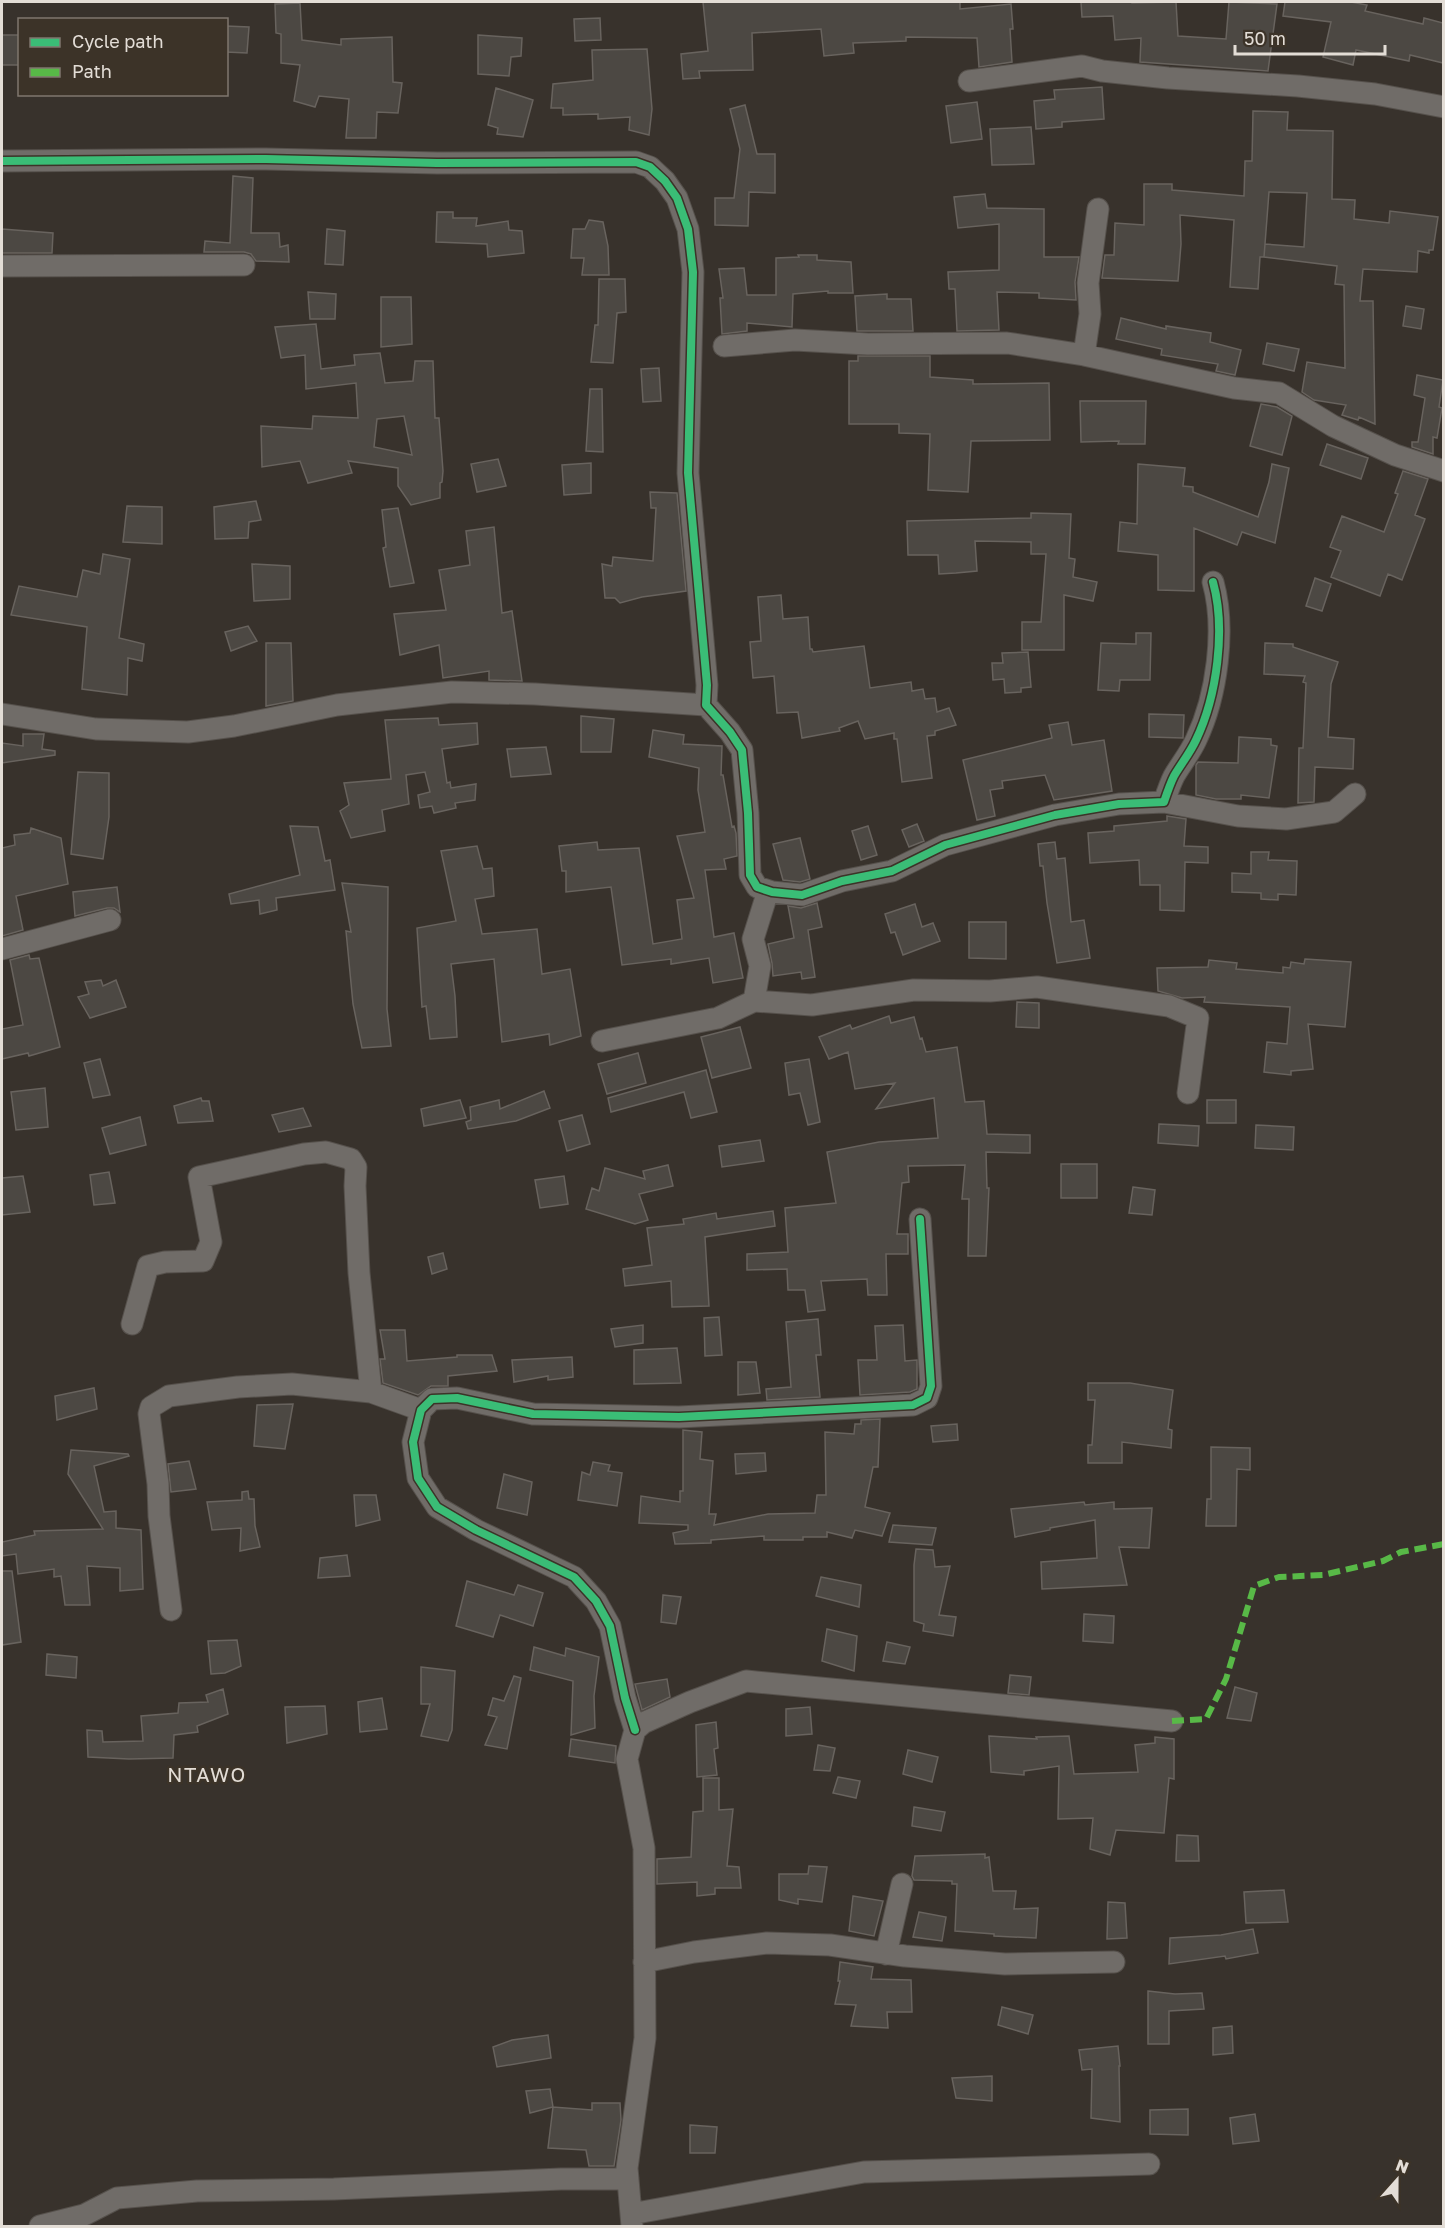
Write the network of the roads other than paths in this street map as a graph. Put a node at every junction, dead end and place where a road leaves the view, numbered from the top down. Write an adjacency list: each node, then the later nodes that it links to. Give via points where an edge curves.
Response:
1 (969, 81): 2 (street, via 1082,66 1168,78 1375,94)
2 (1443, 107)
3 (2, 161): 11 (street, via 636,162 651,167 677,198 688,229 693,272 688,473)
4 (1098, 209): 8 (street)
5 (244, 265): 6 (street)
6 (2, 266)
7 (724, 346): 8 (street, via 795,339 868,344 1007,343)
8 (1084, 355): 9 (street, via 1234,388 1279,393 1333,426 1395,455)
9 (1443, 471)
10 (1213, 582): 14 (street, via 1219,602 1213,686 1196,741 1173,777)
11 (706, 705): 12 (street, via 452,692 337,705 188,732 96,729); 15 (street, via 742,750 750,875)
12 (2, 714)
13 (1355, 794): 14 (street, via 1334,812 1286,819 1238,816)
14 (1164, 802): 15 (street, via 1119,804 996,830 945,845 892,871 842,881 802,895)
15 (768, 891): 18 (street, via 753,939 760,966)
16 (110, 920): 17 (street)
17 (2, 949)
18 (754, 1001): 19 (street, via 718,1018); 20 (street, via 812,1005 914,990 1037,987 1169,1006 1198,1018)
19 (602, 1041)
20 (1188, 1093)
21 (920, 1219): 24 (street, via 932,1386 927,1398 913,1405 679,1417 533,1414 457,1398 432,1399)
22 (132, 1324): 23 (street, via 148,1266 203,1261 211,1242 199,1177 304,1154 341,1155 351,1159 356,1167 359,1273)
23 (371, 1392): 24 (street); 25 (street, via 292,1384 238,1387 169,1396 151,1407)
24 (421, 1410): 27 (street, via 413,1442 418,1478 424,1488 437,1507 574,1577 596,1601 610,1626)
25 (171, 1610)
26 (1172, 1721): 27 (street, via 746,1681 690,1702)
27 (635, 1730): 30 (street, via 627,1759 644,1848)
28 (902, 1884): 29 (street)
29 (886, 1953): 30 (street, via 830,1945 767,1943); 31 (street, via 1005,1964)
30 (644, 1962): 33 (street, via 645,2038)
31 (1114, 1962)
32 (1149, 2164): 34 (street, via 864,2172)
33 (628, 2179): 34 (street); 35 (street, via 185,2192 117,2198 84,2215)
34 (632, 2220)
35 (40, 2226)

